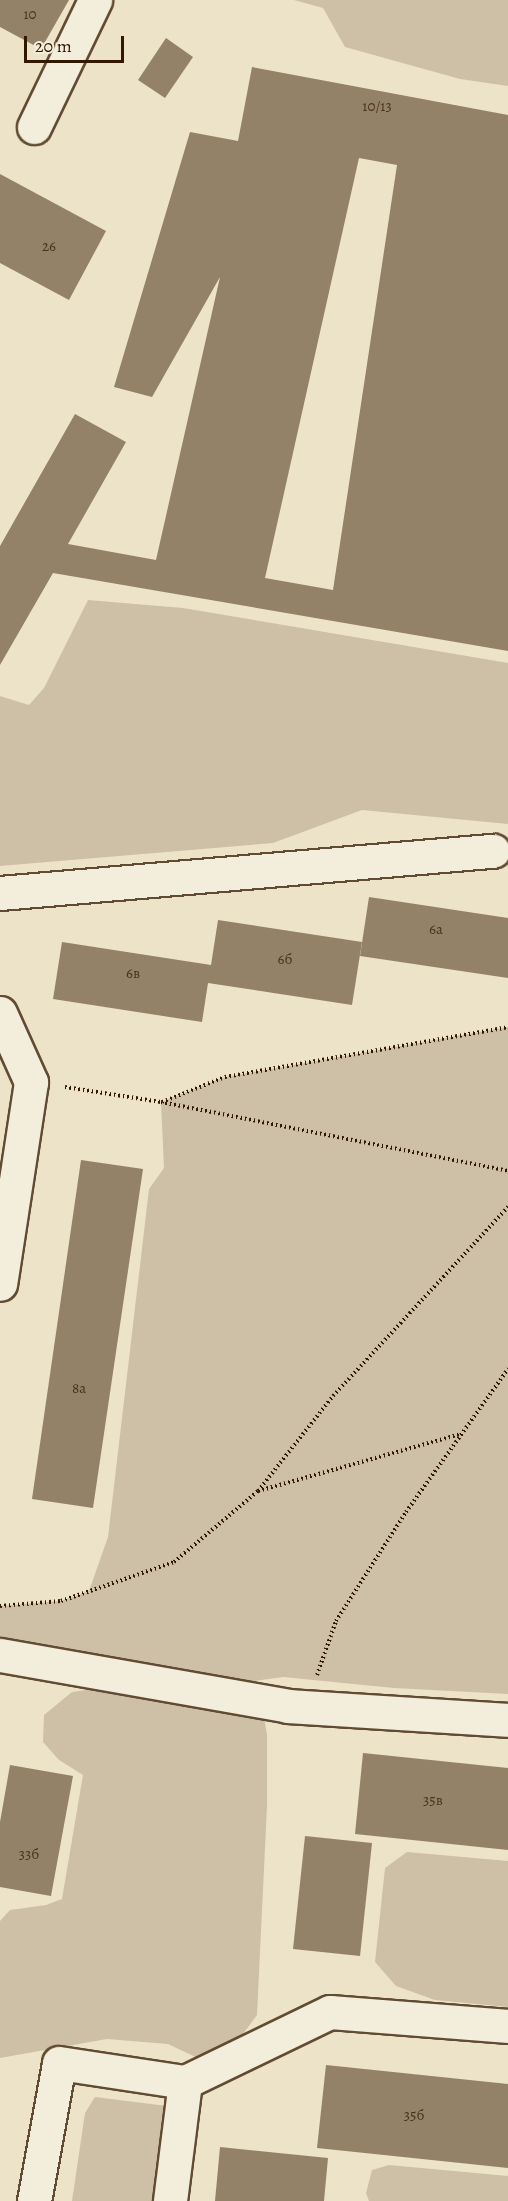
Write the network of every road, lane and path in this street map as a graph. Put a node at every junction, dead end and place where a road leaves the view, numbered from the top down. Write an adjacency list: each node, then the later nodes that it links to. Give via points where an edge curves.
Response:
1 (95, 0): 2 (lane)
2 (34, 127)
3 (493, 851): 4 (lane)
4 (0, 893)
5 (0, 1013): 7 (lane)
6 (508, 1028): 8 (path, via 225,1077)
7 (31, 1083): 8 (path); 11 (lane)
8 (161, 1102): 9 (path)
9 (508, 1171)
10 (508, 1207): 14 (path, via 333,1396)
11 (0, 1284)
12 (508, 1370): 13 (path)
13 (461, 1434): 14 (path); 17 (path, via 336,1621)
14 (258, 1491): 15 (path, via 174,1562 61,1601)
15 (0, 1606)
16 (0, 1655): 17 (lane)
17 (305, 1708): 18 (lane)
18 (508, 1720)
19 (508, 2026): 20 (lane, via 330,2012)
20 (185, 2082): 21 (lane, via 59,2063); 22 (lane)
21 (34, 2201)
22 (170, 2201)

